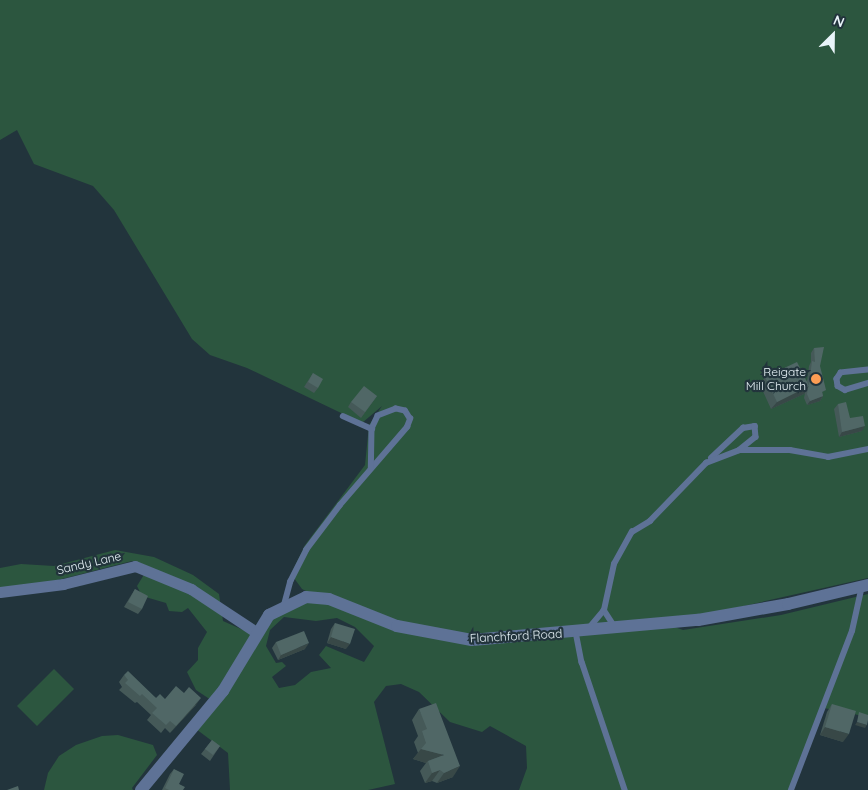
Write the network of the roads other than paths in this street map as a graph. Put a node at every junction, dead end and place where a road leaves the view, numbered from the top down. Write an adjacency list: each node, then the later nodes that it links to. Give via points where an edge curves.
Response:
1 (868, 370): 2 (lane, via 841,373 836,379 843,390)
2 (868, 383)
3 (343, 416): 4 (lane)
4 (372, 429): 8 (lane); 8 (lane, via 378,416 385,411 400,409 410,419 404,432)
5 (868, 449): 6 (lane, via 828,457 790,450)
6 (740, 450): 7 (lane); 7 (lane, via 756,437 755,426 743,428)
7 (706, 463): 12 (lane, via 650,521 632,532 614,564)
8 (371, 468): 11 (lane, via 306,550 290,582)
9 (865, 586): 13 (street, Flanchford Road, via 734,614); 18 (lane, via 852,631)
10 (0, 592): 15 (street, Sandy Lane, via 63,584 135,566 191,590)
11 (284, 605): 14 (street, Flanchford Road, via 306,597 323,598 397,626 472,640); 15 (street, Flanchford Road, via 269,615)
12 (604, 610): 13 (lane); 14 (lane)
13 (615, 627): 14 (street, Flanchford Road)
14 (582, 631): 17 (lane, via 582,662)
15 (256, 632): 16 (street, Flanchford Road, via 223,692)
16 (141, 790)
17 (624, 790)
18 (791, 790)

